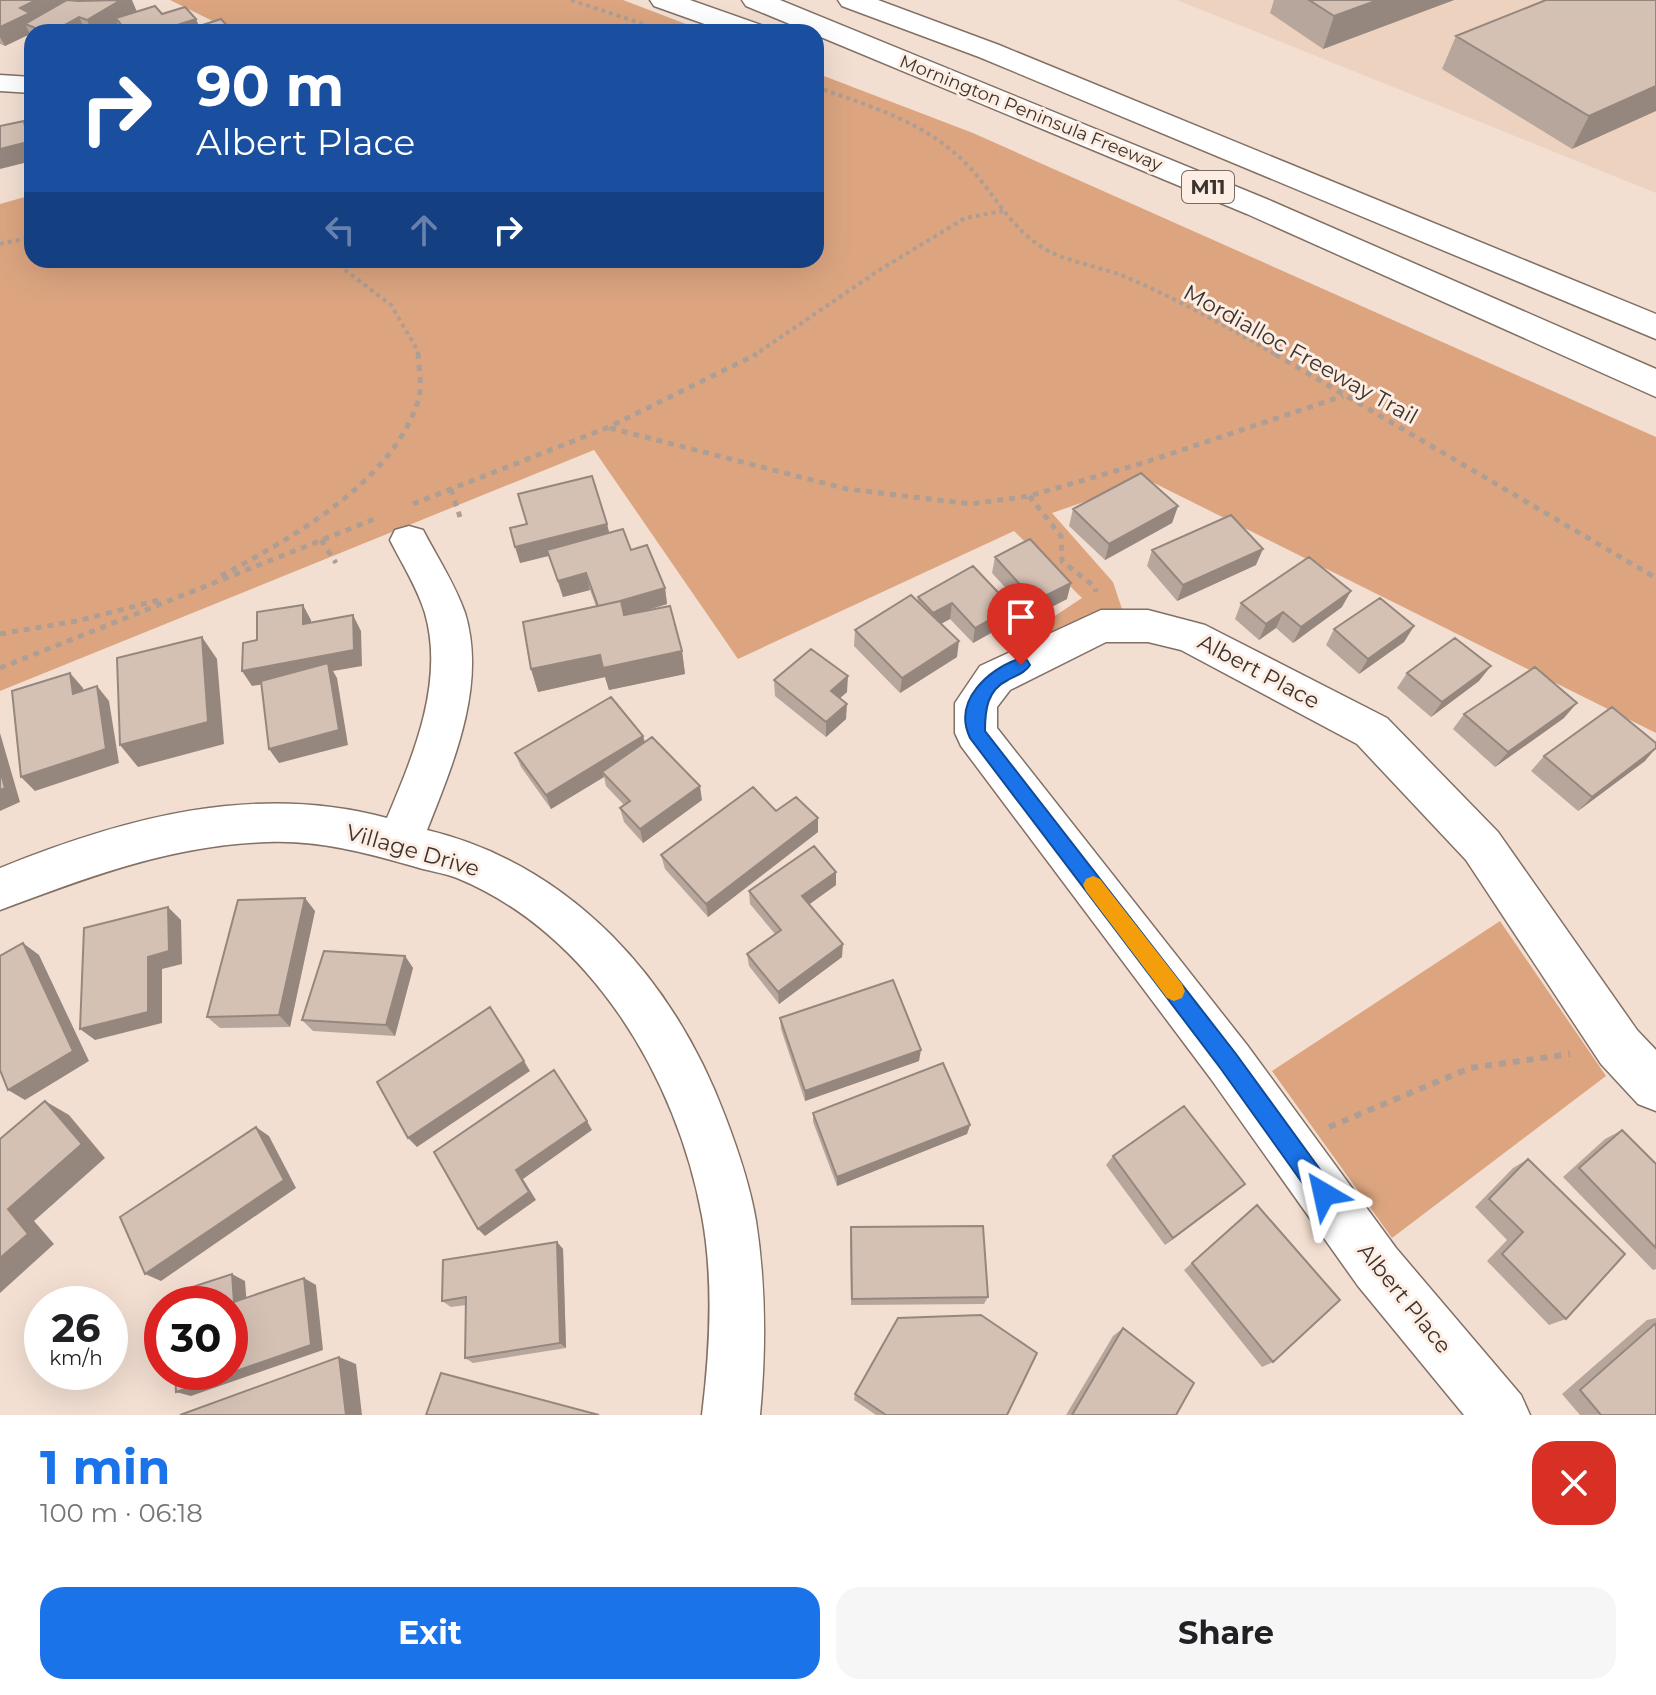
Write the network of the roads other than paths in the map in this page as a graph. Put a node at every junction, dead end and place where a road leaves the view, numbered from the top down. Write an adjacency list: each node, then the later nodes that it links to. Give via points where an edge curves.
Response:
1 (664, 0): 5 (highway)
2 (756, 0): 6 (highway, Mornington Peninsula Freeway / M11)
3 (852, 0): 11 (highway, Mornington Peninsula Freeway / M11)
4 (891, 0): 11 (highway)
5 (732, 24)
6 (814, 24)
7 (824, 28): 12 (highway, Mornington Peninsula Freeway / M11)
8 (824, 57): 12 (highway)
9 (0, 83): 10 (street)
10 (24, 84)
11 (1119, 106): 13 (highway, Mornington Peninsula Freeway / M11)
12 (1227, 194): 14 (highway, Mornington Peninsula Freeway / M11)
13 (1656, 327)
14 (1656, 384)
15 (398, 521): 16 (street, via 446,618 449,649 442,727)
16 (400, 842): 17 (street, Village Drive, via 309,823 242,824 126,843); 19 (street, Village Drive, via 473,863 564,920 605,959 650,1015 679,1064 704,1122 726,1201 736,1281)
17 (0, 889)
18 (1656, 1086): 20 (street, Albert Place, via 1619,1047 1482,846 1372,731 1191,636 1148,626 1101,626 995,678 976,703 976,733 1229,1062 1377,1267)
19 (731, 1415)
20 (1501, 1415)

